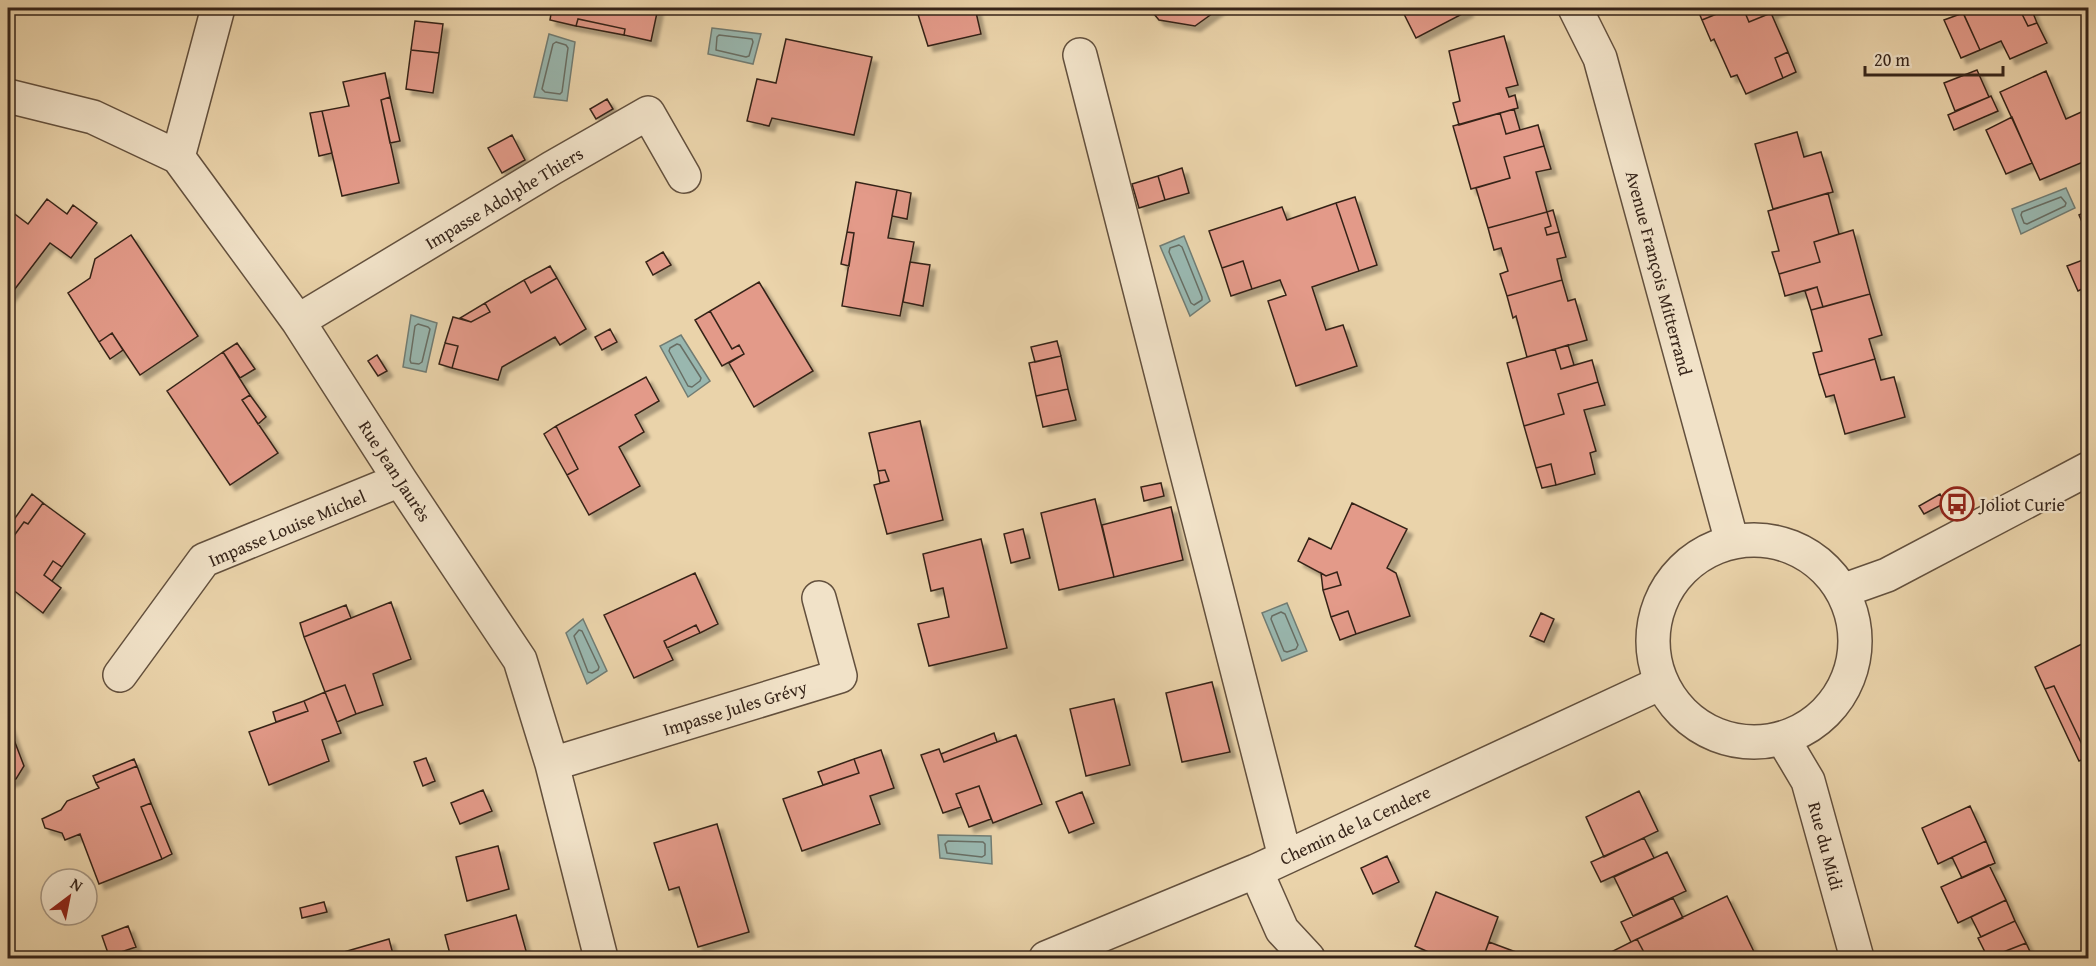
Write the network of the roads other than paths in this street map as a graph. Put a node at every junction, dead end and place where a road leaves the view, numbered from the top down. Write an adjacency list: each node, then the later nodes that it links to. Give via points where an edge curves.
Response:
1 (218, 8): 5 (street)
2 (1575, 8): 10 (street, Avenue François Mitterrand, via 1600,58)
3 (1080, 55): 17 (street)
4 (8, 96): 5 (street, via 93,117)
5 (178, 157): 7 (street, Rue Jean Jaurès)
6 (684, 176): 7 (street, Impasse Adolphe Thiers, via 648,113)
7 (298, 321): 9 (street, Rue Jean Jaurès)
8 (2088, 470): 11 (street, via 1887,575)
9 (400, 480): 13 (street, Impasse Louise Michel, via 204,560); 16 (street, Rue Jean Jaurès, via 520,660)
10 (1732, 542): 11 (street, via 1774,542 1794,549 1813,559); 14 (street, via 1687,565 1658,607 1654,659)
11 (1842, 591): 15 (street, via 1853,619 1855,650 1848,679 1833,706 1810,726)
12 (819, 598): 16 (street, Impasse Jules Grévy, via 840,676)
13 (120, 675)
14 (1661, 683): 15 (street, via 1681,713 1711,734 1746,743); 17 (street, Chemin de la Cendere)
15 (1783, 740): 21 (street, Rue du Midi, via 1808,782)
16 (552, 764): 18 (street, Rue Jean Jaurès)
17 (1271, 864): 19 (street, Chemin de la Cendere); 20 (street, via 1281,930)
18 (601, 958)
19 (1046, 958)
20 (1308, 958)
21 (1857, 958)

